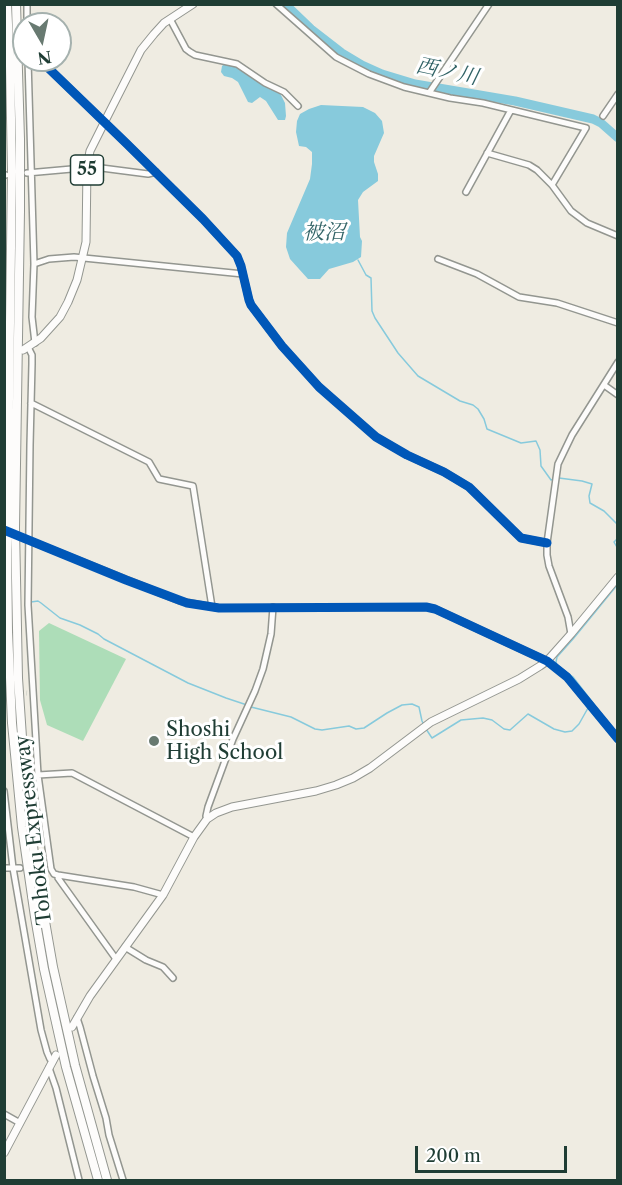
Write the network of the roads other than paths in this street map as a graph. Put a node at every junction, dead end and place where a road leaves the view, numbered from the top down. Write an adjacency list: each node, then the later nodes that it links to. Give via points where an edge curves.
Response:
1 (7, 4): 63 (highway, Tohoku Expressway, via 12,181 7,559 12,723 27,864 44,969)
2 (16, 4): 64 (highway, Tohoku Expressway, via 20,211 15,528 23,752 35,864 53,968)
3 (193, 4): 6 (main road, 55)
4 (276, 4): 9 (street, via 346,63 385,81)
5 (489, 4): 9 (street)
6 (170, 19): 11 (street, via 190,52 237,64 284,92); 14 (main road, 55, via 141,50)
7 (28, 72): 18 (street)
8 (53, 72): 14 (street)
9 (429, 93): 12 (street)
10 (618, 94): 13 (street)
11 (298, 106)
12 (511, 111): 15 (street); 19 (street, via 586,128)
13 (603, 116)
14 (105, 121): 16 (main road, 55, via 90,151); 17 (street)
15 (487, 153): 19 (street, via 533,167); 20 (street)
16 (87, 167): 17 (street); 18 (street); 22 (main road, 55)
17 (156, 172): 25 (street, via 237,256)
18 (29, 173): 24 (street)
19 (552, 185): 21 (street, via 576,215)
20 (466, 192)
21 (618, 236)
22 (83, 258): 24 (street, via 65,257); 25 (street); 27 (main road, 55, via 64,310 48,332)
23 (438, 259): 26 (street, via 519,297 557,303)
24 (34, 264): 27 (street)
25 (243, 274): 33 (street, via 249,300 282,346 354,418 376,437 469,487 521,538)
26 (618, 323)
27 (29, 346): 31 (street)
28 (618, 362): 29 (street)
29 (604, 386): 30 (street); 33 (street, via 558,464)
30 (618, 395)
31 (31, 403): 32 (street); 35 (street, via 149,462 159,479 193,486)
32 (26, 539): 35 (street, via 180,601); 40 (street)
33 (547, 543): 37 (street, via 549,566)
34 (618, 577): 37 (main road)
35 (212, 607): 36 (street)
36 (273, 607): 38 (street, via 426,607); 44 (street, via 272,634 263,669 236,731)
37 (571, 634): 38 (main road)
38 (547, 661): 41 (street, via 567,677); 44 (main road, via 432,722 353,778 316,791 227,809)
39 (27, 693): 40 (street)
40 (34, 693): 42 (street)
41 (618, 739)
42 (38, 775): 45 (street, via 72,773); 50 (street)
43 (4, 791): 47 (street)
44 (207, 819): 45 (main road)
45 (194, 837): 52 (main road)
46 (4, 868): 47 (street)
47 (13, 868): 48 (street); 58 (street, via 40,1030)
48 (20, 868)
49 (42, 868): 50 (street)
50 (51, 868): 51 (street)
51 (58, 875): 52 (street); 54 (street)
52 (162, 895): 53 (main road)
53 (125, 947): 54 (main road); 55 (street, via 162,967)
54 (116, 959): 56 (main road)
55 (173, 978)
56 (77, 1018): 57 (main road); 65 (street)
57 (72, 1027)
58 (53, 1061): 60 (main road); 62 (street)
59 (4, 1114): 60 (street)
60 (20, 1123): 61 (main road)
61 (4, 1153)
62 (79, 1180)
63 (98, 1180)
64 (107, 1180)
65 (123, 1180)

